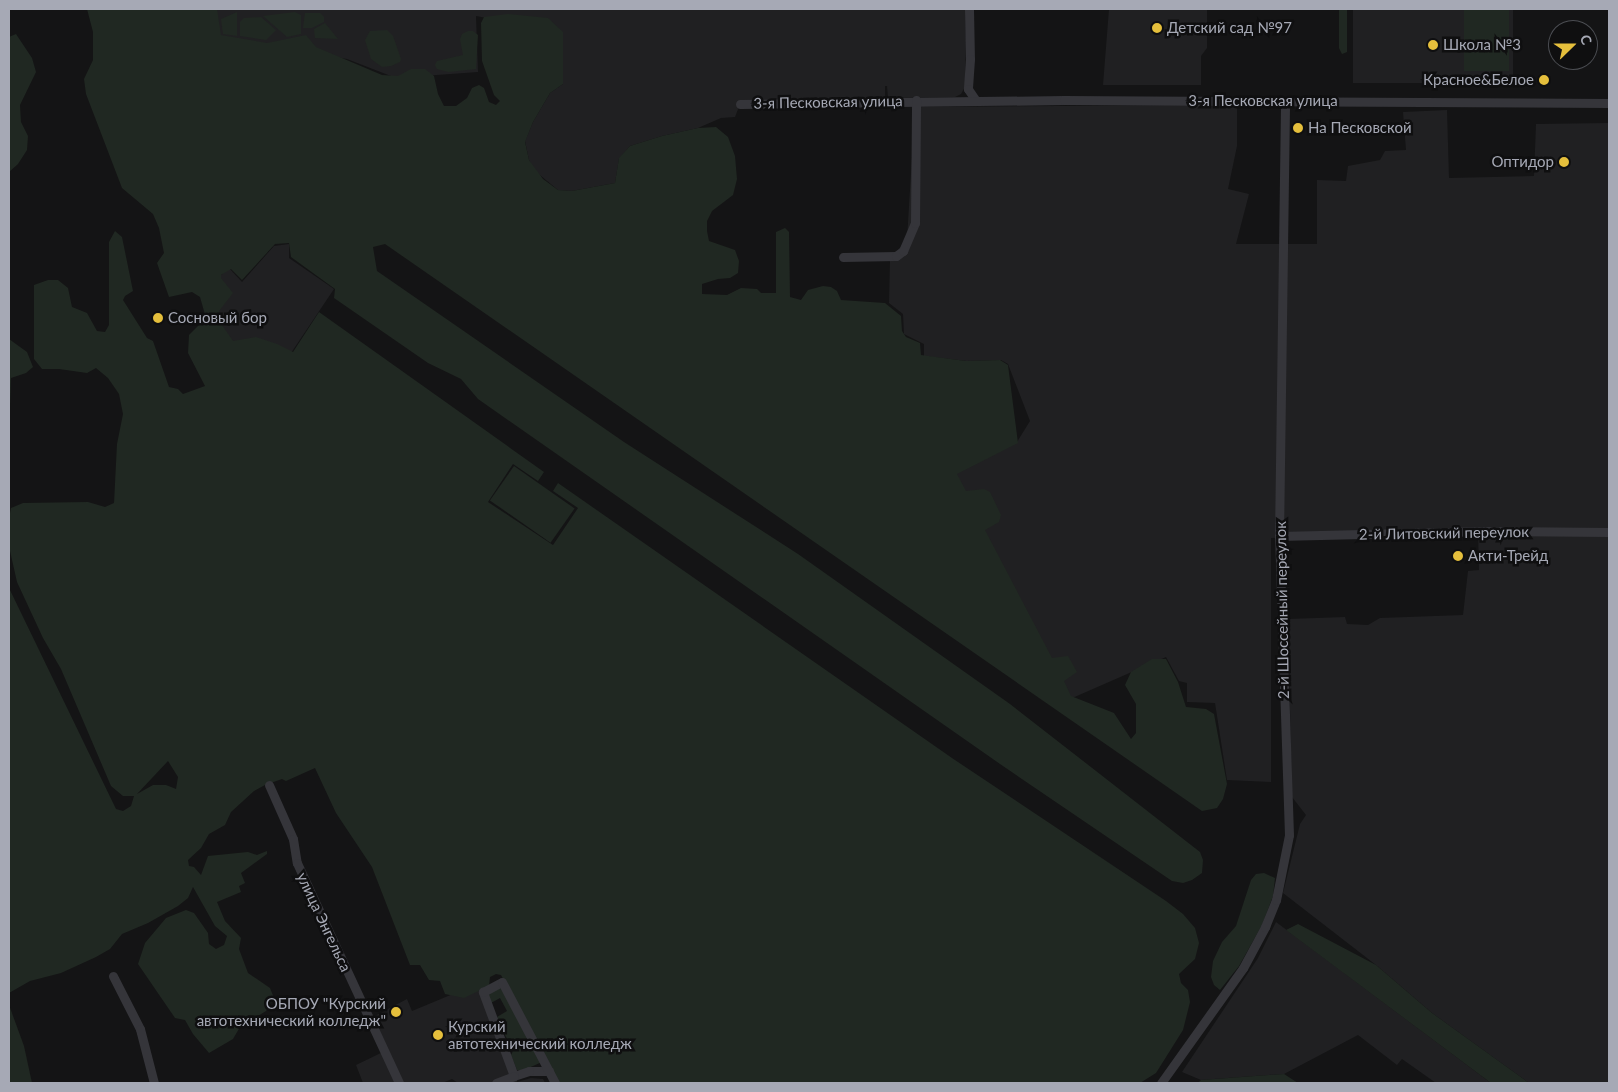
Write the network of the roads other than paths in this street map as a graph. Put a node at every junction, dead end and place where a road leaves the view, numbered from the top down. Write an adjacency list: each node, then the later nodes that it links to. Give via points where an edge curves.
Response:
1 (969, 9): 3 (street, via 968,88)
2 (916, 100): 3 (street, 3-я Песковская улица); 6 (street, 3-я Песковская улица); 7 (street, 3-я Песковская улица, via 915,223 903,251 896,256)
3 (976, 101): 4 (street, 3-я Песковская улица)
4 (1285, 102): 5 (street, 3-я Песковская улица); 9 (street, 2-й Шоссейный переулок)
5 (1609, 103)
6 (740, 104)
7 (843, 257)
8 (1609, 532): 9 (street, 2-й Литовский переулок)
9 (1279, 536): 18 (street, 2-й Шоссейный переулок, via 1289,835 1284,868 1273,909 1243,968)
10 (269, 785): 15 (street, улица Энгельса, via 294,839 297,863)
11 (113, 976): 14 (street, via 140,1029)
12 (549, 1071): 13 (street, via 529,1071); 13 (street, via 502,982 483,992); 17 (street)
13 (514, 1076): 16 (street)
14 (154, 1083)
15 (399, 1083)
16 (496, 1083)
17 (555, 1083)
18 (1161, 1083)

